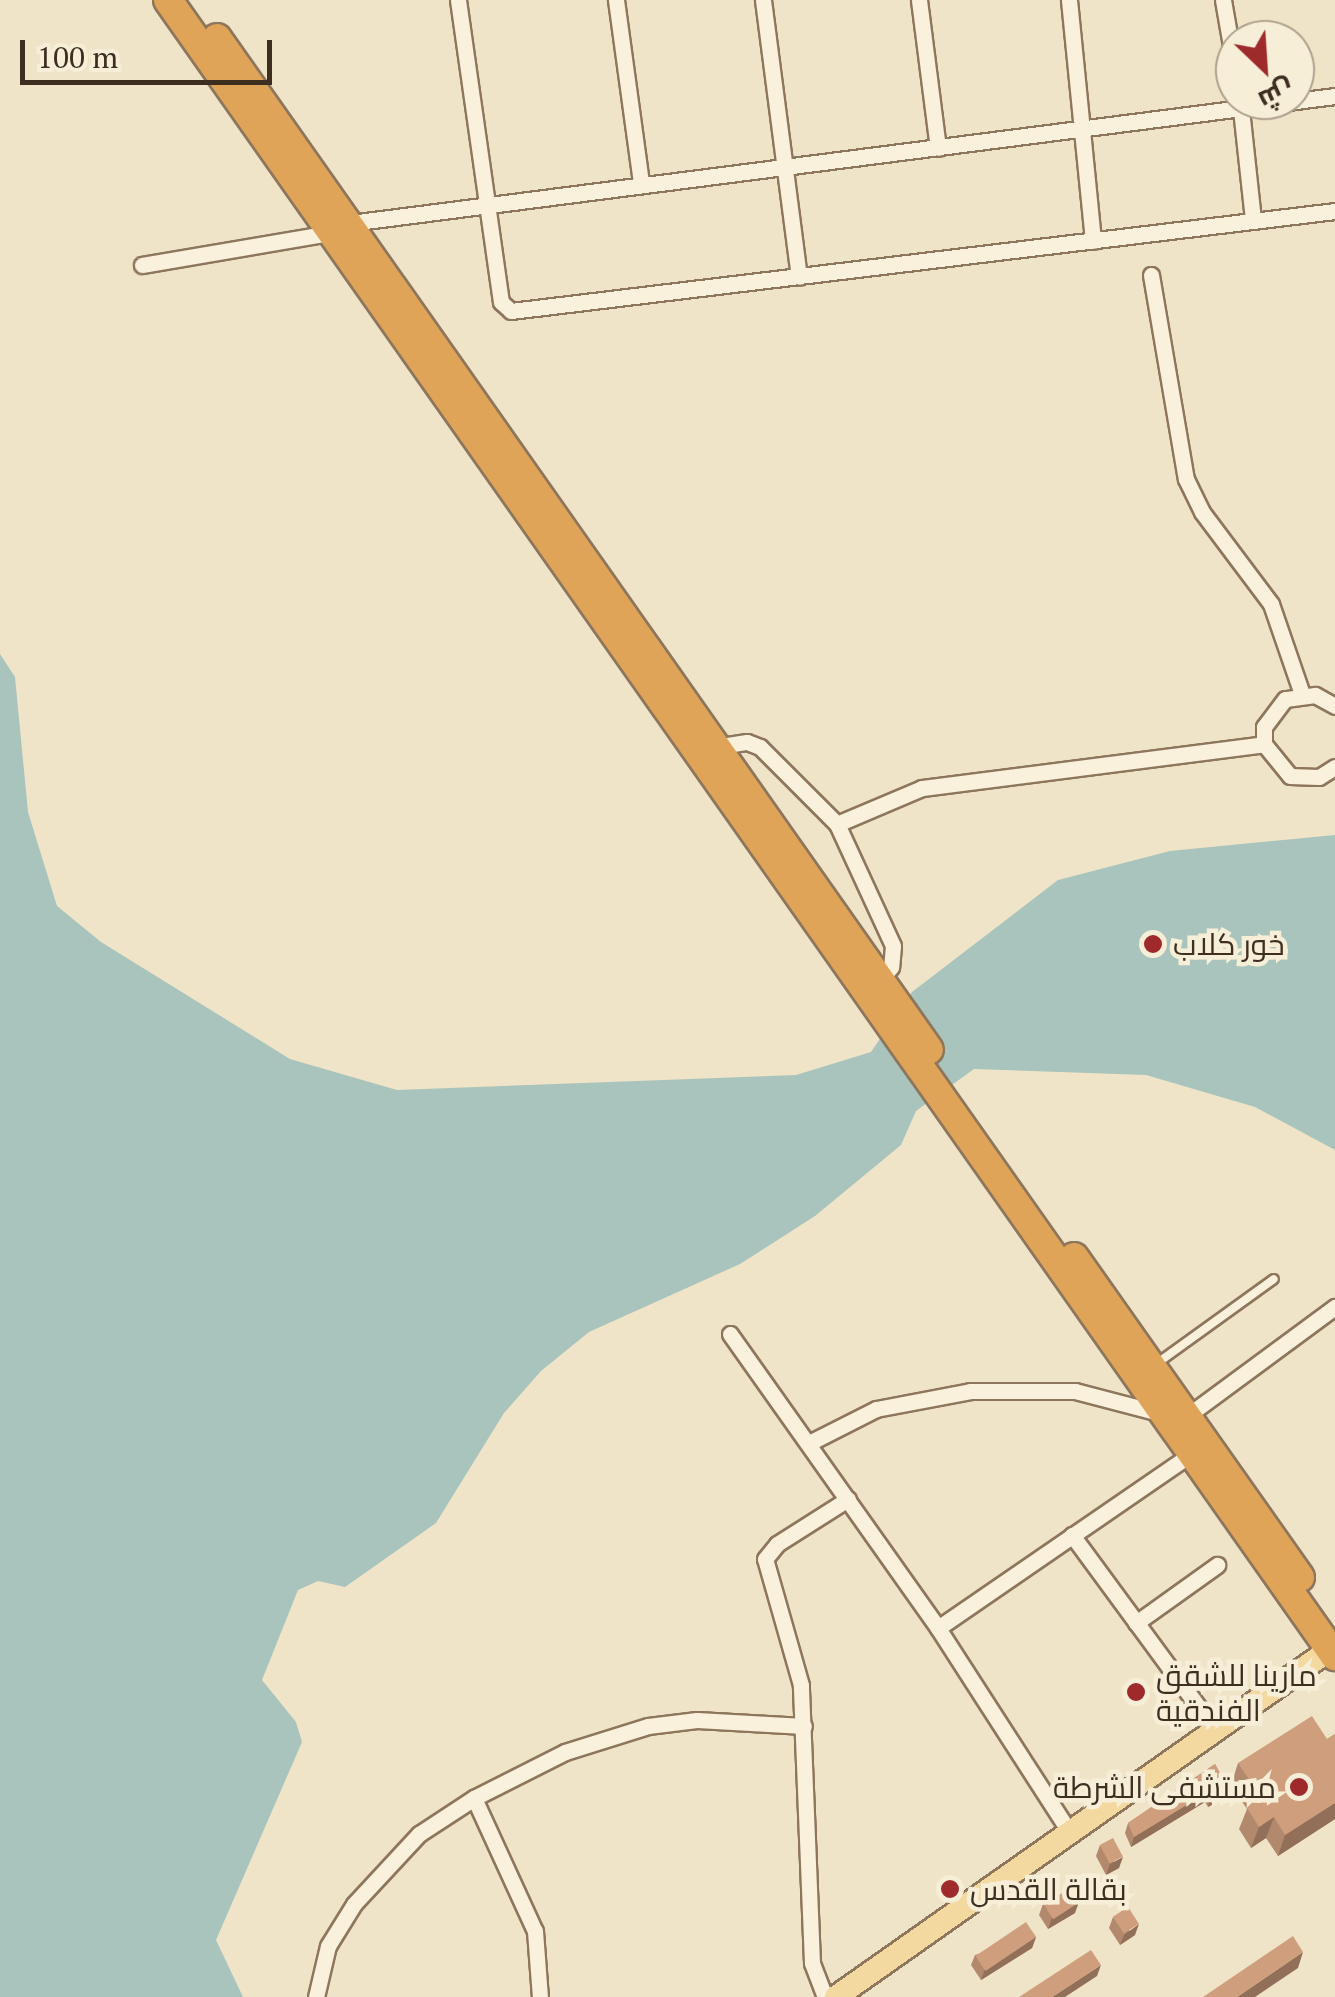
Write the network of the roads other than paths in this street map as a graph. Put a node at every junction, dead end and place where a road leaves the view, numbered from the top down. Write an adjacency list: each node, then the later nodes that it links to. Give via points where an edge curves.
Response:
1 (168, 0): 17 (highway)
2 (190, 0): 17 (highway)
3 (458, 0): 14 (street)
4 (616, 0): 13 (street)
5 (764, 0): 12 (street)
6 (920, 0): 11 (street)
7 (1069, 0): 10 (street)
8 (1215, 110): 10 (street)
9 (1243, 120): 16 (street)
10 (1084, 133): 11 (street); 18 (street)
11 (938, 148): 12 (street)
12 (783, 166): 13 (street); 21 (street)
13 (641, 183): 14 (street)
14 (488, 201): 17 (street); 21 (street, via 502,302 511,312)
15 (1335, 211): 16 (street)
16 (1254, 220): 18 (street)
17 (340, 228): 19 (street); 25 (highway); 28 (highway)
18 (1094, 241): 21 (street)
19 (142, 265)
20 (1151, 275): 22 (street, via 1186,479 1202,512 1271,604)
21 (799, 277)
22 (1302, 694): 23 (street); 24 (street, via 1272,711)
23 (1335, 706)
24 (1264, 744): 26 (street, via 1268,758 1290,776 1319,777); 27 (street, via 922,788)
25 (721, 746): 27 (street, via 747,742 760,748); 28 (highway)
26 (1335, 766)
27 (837, 824): 28 (street, via 892,946)
28 (881, 991): 30 (highway)
29 (1274, 1278): 33 (lane)
30 (1082, 1284): 33 (highway); 34 (highway)
31 (1335, 1307): 34 (street)
32 (730, 1334): 35 (street)
33 (1152, 1367): 34 (highway)
34 (1173, 1415): 35 (street, via 1075,1391 970,1391 876,1409); 36 (highway); 42 (highway)
35 (809, 1443): 37 (street)
36 (1190, 1454): 38 (street); 42 (highway)
37 (848, 1499): 41 (street); 43 (street, via 777,1544 765,1559 801,1685)
38 (1072, 1535): 40 (street); 41 (street)
39 (1217, 1565): 40 (street)
40 (1136, 1622): 44 (street)
41 (938, 1628): 46 (street)
42 (1333, 1646): 44 (main road)
43 (804, 1726): 45 (street, via 697,1720 648,1726 565,1752); 49 (street, via 812,1963)
44 (1215, 1730): 46 (main road)
45 (474, 1798): 47 (street, via 419,1834 354,1904 328,1946); 48 (street, via 535,1931)
46 (1070, 1833): 50 (main road)
47 (316, 1997)
48 (540, 1997)
49 (825, 1997)
50 (836, 1997)

